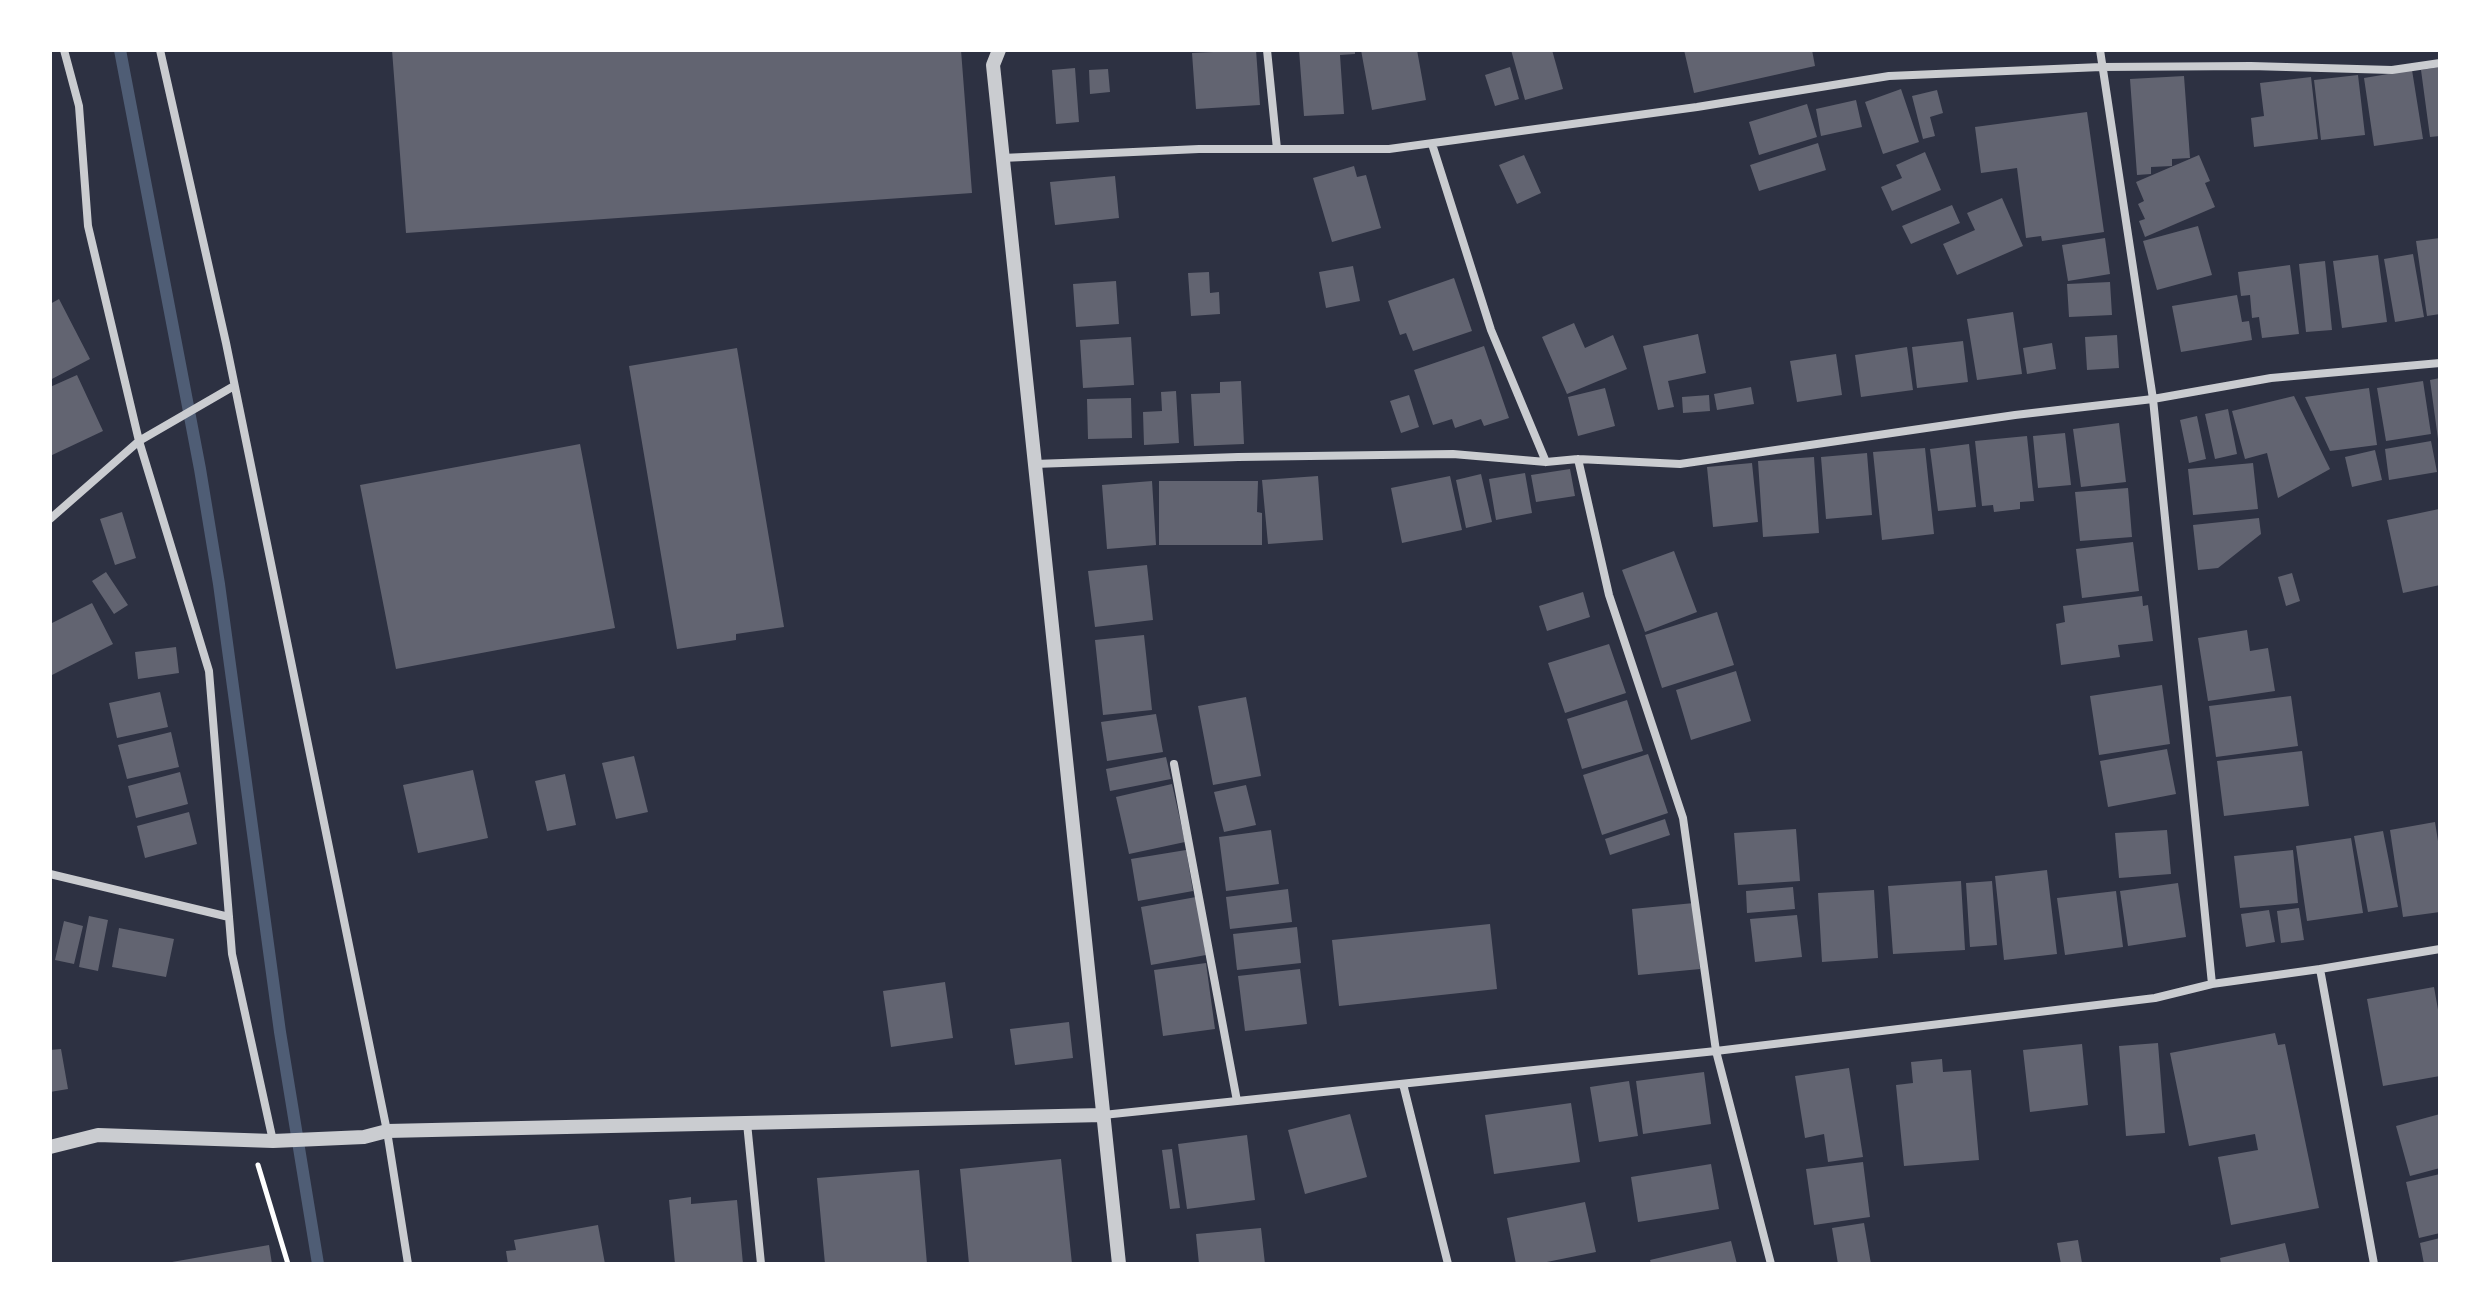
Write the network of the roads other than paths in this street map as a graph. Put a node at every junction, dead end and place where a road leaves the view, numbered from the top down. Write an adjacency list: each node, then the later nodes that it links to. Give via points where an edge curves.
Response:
1 (64, 50): 14 (street, via 79,106 88,226)
2 (160, 50): 12 (street)
3 (999, 50): 10 (street, via 993,65)
4 (1267, 50): 9 (street)
5 (2100, 50): 7 (street)
6 (2440, 63): 7 (street, via 2392,70)
7 (2101, 67): 8 (street, via 1889,76); 13 (street)
8 (1432, 144): 9 (street); 16 (street, via 1491,330)
9 (1277, 149): 10 (street)
10 (1002, 158): 17 (street)
11 (2440, 363): 13 (street, via 2271,378)
12 (234, 386): 14 (street); 30 (street)
13 (2153, 399): 15 (street, via 1680,464); 24 (street)
14 (139, 441): 18 (street); 21 (street, via 209,671)
15 (1578, 459): 16 (street); 25 (street, via 1609,595 1683,818)
16 (1546, 462): 17 (street, via 1453,454)
17 (1034, 464): 28 (street)
18 (50, 519)
19 (1174, 764): 27 (street)
20 (50, 874): 21 (street)
21 (229, 917): 31 (street, via 232,954)
22 (2440, 949): 23 (street)
23 (2320, 969): 24 (street); 38 (street)
24 (2212, 984): 25 (street, via 2155,998)
25 (1716, 1051): 26 (street); 37 (street)
26 (1403, 1084): 27 (street); 36 (street)
27 (1237, 1101): 28 (street)
28 (1103, 1115): 29 (street); 35 (street)
29 (747, 1123): 30 (street); 34 (street)
30 (387, 1131): 31 (street); 33 (street)
31 (273, 1141): 32 (street, via 98,1135)
32 (50, 1147)
33 (408, 1264)
34 (761, 1264)
35 (1119, 1264)
36 (1448, 1264)
37 (1771, 1264)
38 (2374, 1264)

